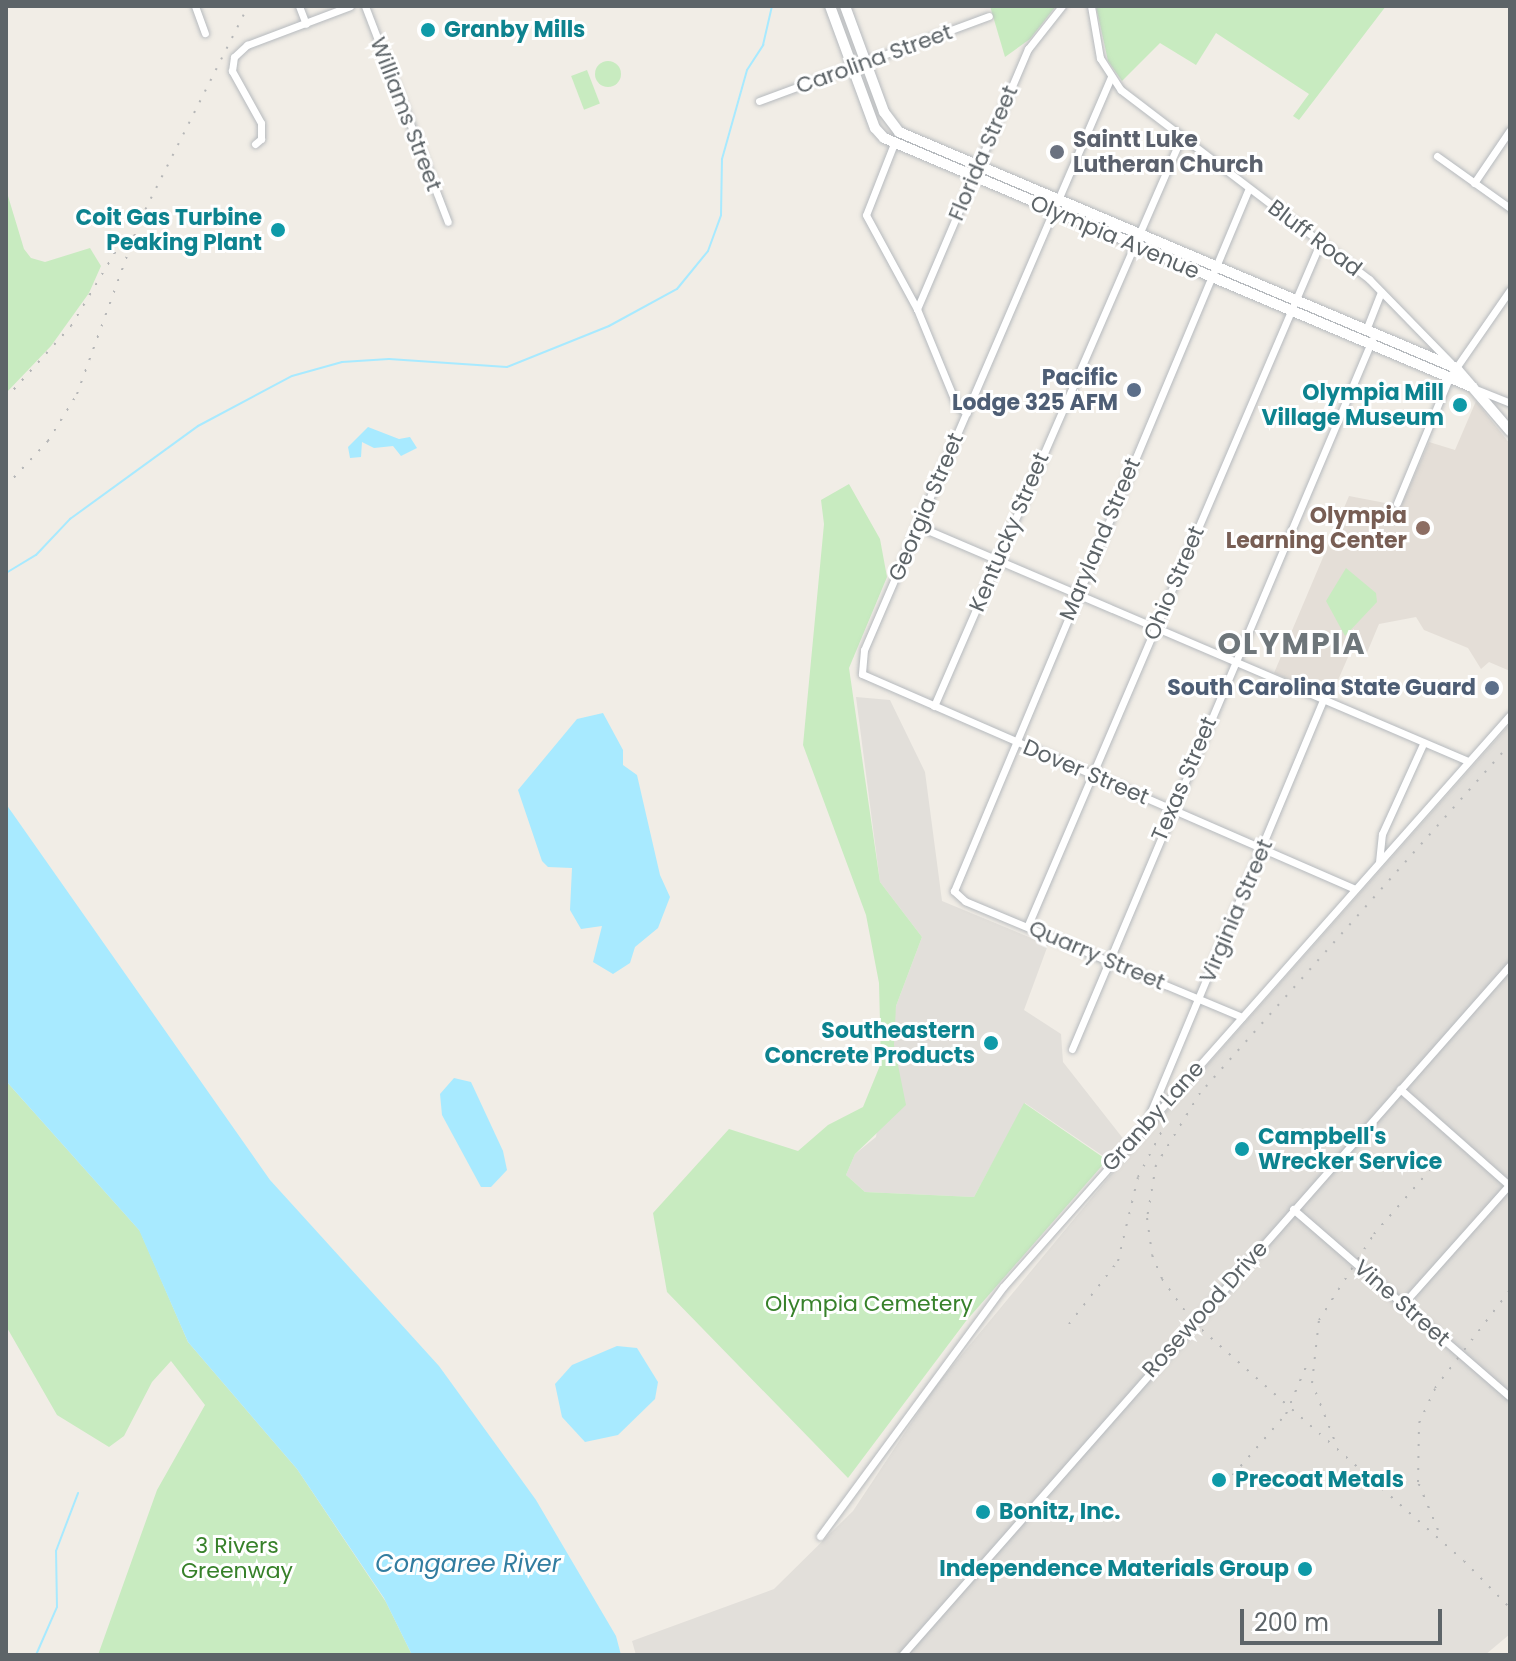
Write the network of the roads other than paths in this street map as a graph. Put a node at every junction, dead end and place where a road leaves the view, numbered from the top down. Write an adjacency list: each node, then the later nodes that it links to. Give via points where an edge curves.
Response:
1 (195, 6): 11 (street)
2 (299, 6): 10 (street)
3 (350, 6): 10 (street)
4 (365, 6): 28 (street, Williams Street)
5 (830, 6): 13 (main road, Olympia Avenue)
6 (845, 6): 12 (main road)
7 (1062, 6): 21 (street, Florida Street, via 1028,49)
8 (1091, 6): 14 (street, Bluff Road, via 1093,35)
9 (989, 16): 12 (street, Carolina Street)
10 (306, 24): 19 (street, via 247,45 231,64 261,123 261,139)
11 (205, 33)
12 (866, 62): 13 (street, Carolina Street); 17 (main road)
13 (852, 67): 15 (street, Carolina Street); 17 (main road, Olympia Avenue, via 875,128)
14 (1111, 77): 18 (street, Bluff Road); 25 (street, Georgia Street)
15 (759, 101)
16 (1510, 130): 23 (street)
17 (897, 137): 21 (main road, Olympia Avenue); 22 (main road, Olympia Avenue); 37 (street, via 866,215)
18 (1181, 138): 24 (street, Bluff Road); 29 (street, Kentucky Street)
19 (255, 144)
20 (1437, 156): 23 (street)
21 (979, 164): 22 (street, Florida Street); 25 (main road, Olympia Avenue)
22 (973, 175): 27 (main road, Olympia Avenue); 37 (street, Florida Street)
23 (1474, 183): 26 (street)
24 (1249, 188): 30 (street, Bluff Road); 32 (street, Maryland Street)
25 (1058, 198): 27 (street, Georgia Street); 29 (main road, Olympia Avenue)
26 (1510, 208)
27 (1052, 210): 31 (main road, Olympia Avenue); 45 (street, Georgia Street)
28 (448, 222)
29 (1138, 233): 31 (street, Kentucky Street); 32 (main road, Olympia Avenue)
30 (1321, 241): 35 (street, Bluff Road); 36 (street, Ohio Street)
31 (1133, 244): 33 (main road, Olympia Avenue); 49 (street, Kentucky Street)
32 (1218, 266): 33 (street, Maryland Street); 36 (main road, Olympia Avenue)
33 (1212, 279): 38 (main road, Olympia Avenue); 50 (street, Maryland Street)
34 (1510, 290): 42 (street)
35 (1381, 292): 39 (street, Texas Street); 40 (street, Bluff Road)
36 (1296, 299): 38 (street, Ohio Street); 39 (main road, Olympia Avenue)
37 (917, 309): 45 (street, via 934,359 957,406)
38 (1290, 312): 39 (main road, Olympia Avenue); 51 (street, Ohio Street)
39 (1370, 336): 41 (main road, Olympia Avenue); 42 (main road, Olympia Avenue); 52 (street, Texas Street)
40 (1430, 341): 41 (street); 42 (street, Bluff Road)
41 (1422, 353): 42 (main road, Olympia Avenue)
42 (1453, 373): 43 (main road, Olympia Avenue); 47 (street)
43 (1478, 390): 44 (street, Olympia Avenue); 46 (main road)
44 (1510, 403)
45 (967, 413): 48 (street, Georgia Street)
46 (1510, 431)
47 (1397, 503)
48 (918, 526): 49 (street); 53 (street, Georgia Street, via 864,650)
49 (997, 560): 50 (street); 55 (street, Kentucky Street)
50 (1076, 593): 51 (street); 57 (street, Maryland Street)
51 (1155, 628): 52 (street); 60 (street, Ohio Street)
52 (1233, 662): 54 (street); 61 (street, Texas Street)
53 (862, 674): 55 (street, Dover Street)
54 (1323, 701): 58 (street); 62 (street, Virginia Street)
55 (934, 706): 57 (street, Dover Street)
56 (1510, 715): 59 (street, Granby Lane)
57 (1014, 742): 60 (street, Dover Street); 65 (street, Maryland Street)
58 (1423, 744): 59 (street); 63 (street, via 1382,834)
59 (1468, 761): 63 (street, Granby Lane)
60 (1092, 776): 61 (street, Dover Street); 66 (street, Ohio Street)
61 (1171, 808): 62 (street, Dover Street); 67 (street, Texas Street)
62 (1263, 848): 64 (street, Dover Street); 69 (street, Virginia Street)
63 (1379, 862): 64 (street, Granby Lane)
64 (1355, 889): 70 (street, Granby Lane)
65 (954, 891): 66 (street, Quarry Street, via 965,901)
66 (1028, 925): 67 (street, Quarry Street)
67 (1109, 961): 69 (street, Quarry Street); 71 (street, Texas Street)
68 (1508, 972): 72 (street, Rosewood Drive)
69 (1199, 998): 70 (street, Quarry Street); 73 (street, Virginia Street)
70 (1242, 1017): 73 (street, Granby Lane)
71 (1072, 1049)
72 (1400, 1089): 74 (street); 75 (street, Rosewood Drive)
73 (1148, 1121): 78 (street, Granby Lane, via 960,1338)
74 (1510, 1185): 76 (street)
75 (1293, 1209): 76 (street, Vine Street); 79 (street, Rosewood Drive)
76 (1403, 1304): 77 (street, Vine Street)
77 (1510, 1397)
78 (820, 1536)
79 (902, 1655)

